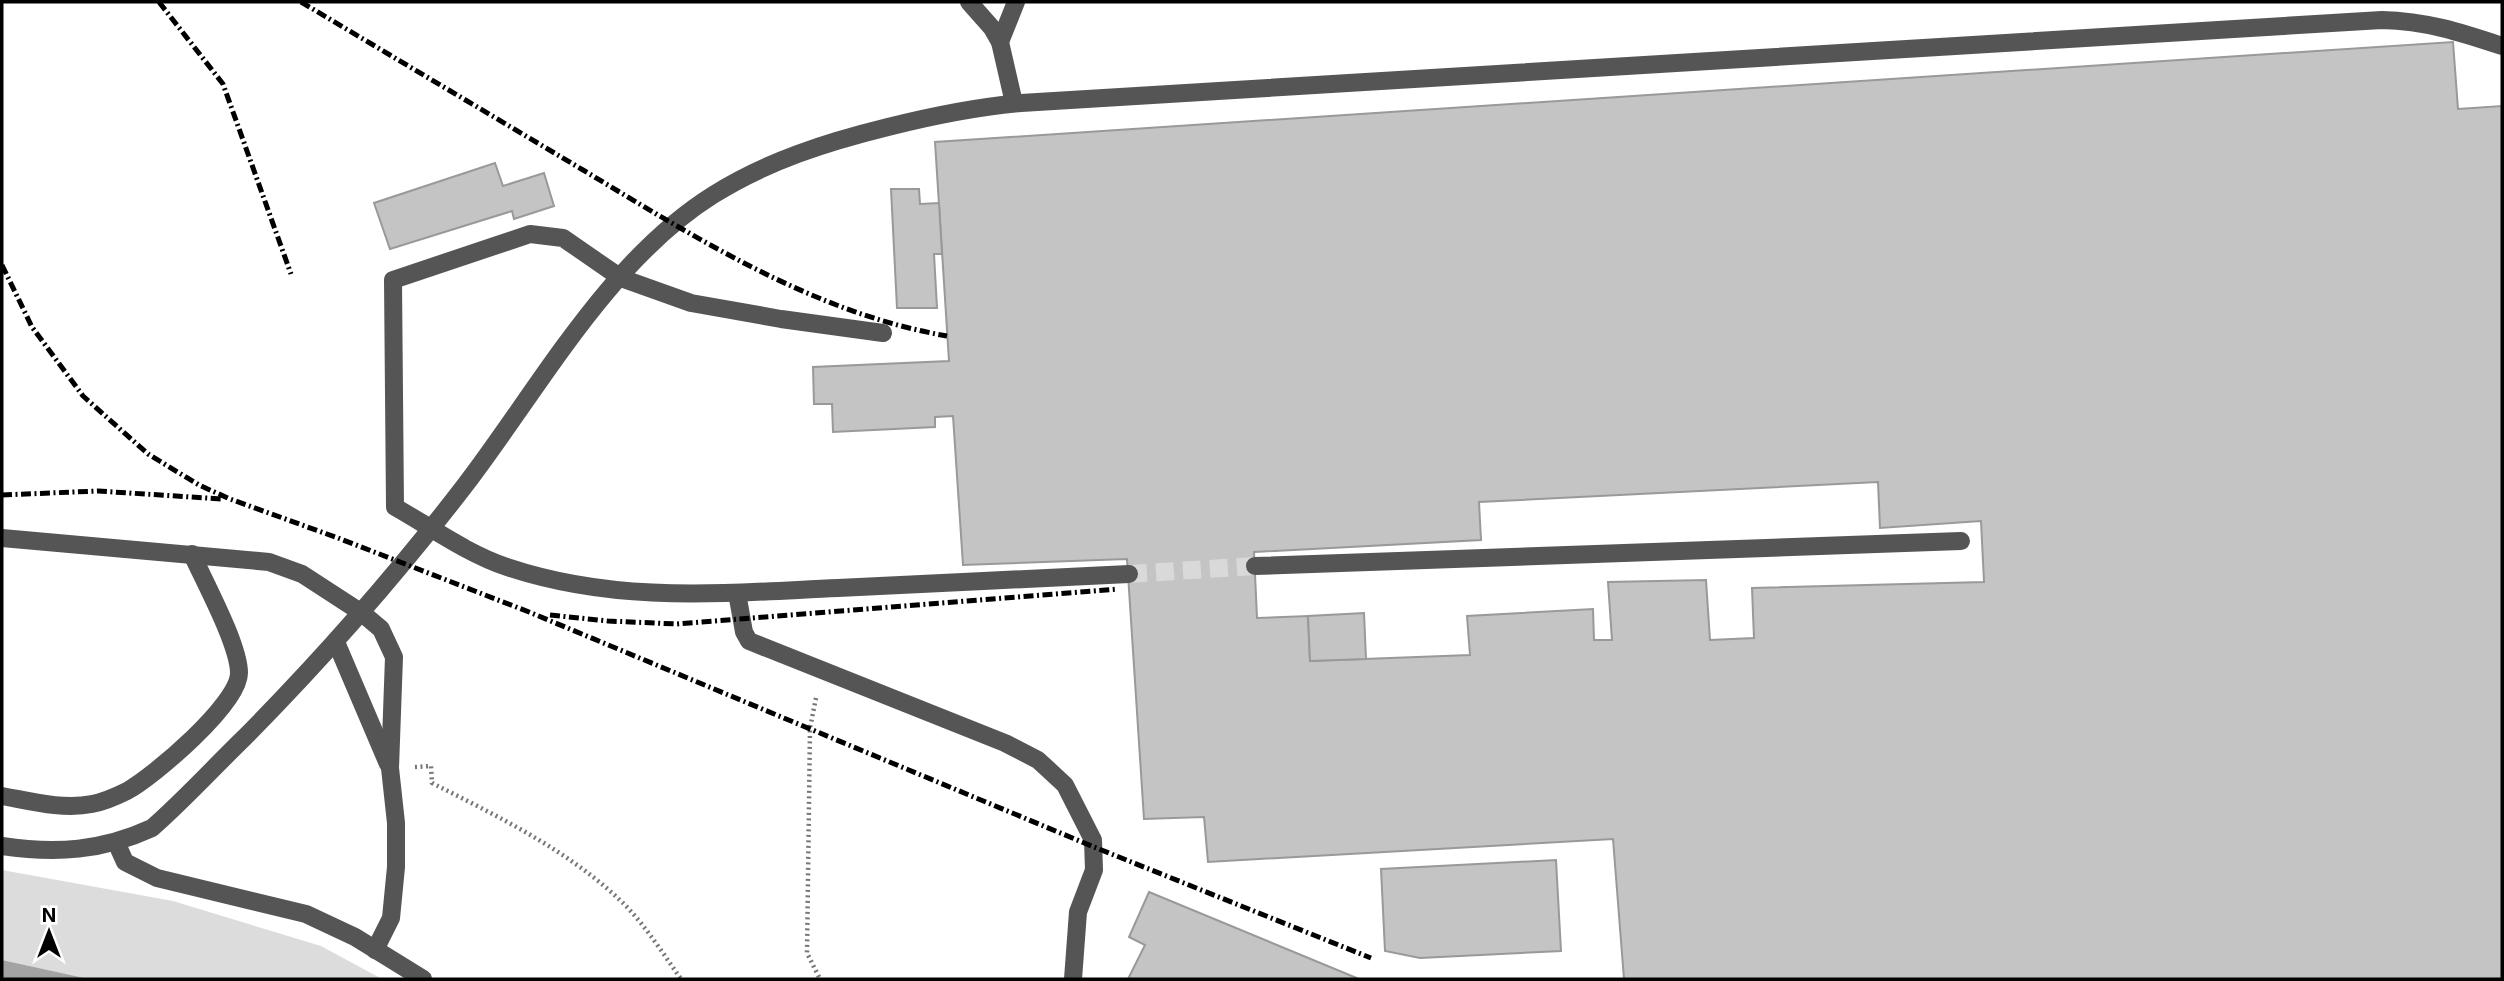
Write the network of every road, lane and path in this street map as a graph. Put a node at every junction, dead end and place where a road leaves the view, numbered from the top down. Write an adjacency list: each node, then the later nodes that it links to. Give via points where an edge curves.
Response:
1 (969, 2): 3 (lane)
2 (1016, 2): 3 (lane)
3 (1000, 42): 5 (lane)
4 (2502, 46): 5 (lane, via 2444,26 2382,20)
5 (1014, 103): 6 (lane, via 928,117 790,156 713,195 673,224)
6 (621, 278): 7 (lane, via 691,303); 8 (lane); 8 (lane, via 563,238 530,234 393,280 396,507)
7 (883, 333)
8 (431, 527): 14 (lane, via 505,566 571,585 628,593); 15 (lane)
9 (2, 538): 11 (lane)
10 (1962, 541): 12 (lane)
11 (192, 554): 15 (lane, via 269,562 302,574); 19 (lane, via 234,648 239,675 230,697 188,744 127,791 92,804 49,804)
12 (1255, 566)
13 (1129, 574): 14 (lane)
14 (737, 593): 17 (lane, via 749,641)
15 (362, 613): 16 (lane); 18 (lane, via 381,629 394,657)
16 (336, 642): 18 (lane); 20 (lane, via 174,808 152,828)
17 (822, 670): 25 (path, via 810,727 807,953); 26 (lane, via 1006,743 1038,760 1065,785 1094,846 1094,870 1078,912)
18 (390, 768): 22 (lane, via 396,823 393,903); 24 (path, via 431,766 432,783 566,857 628,908)
19 (2, 796)
20 (116, 842): 21 (lane, via 64,850); 22 (lane, via 125,862 157,878 306,914)
21 (2, 846)
22 (375, 950): 23 (lane)
23 (423, 979)
24 (681, 979)
25 (820, 979)
26 (1073, 979)

